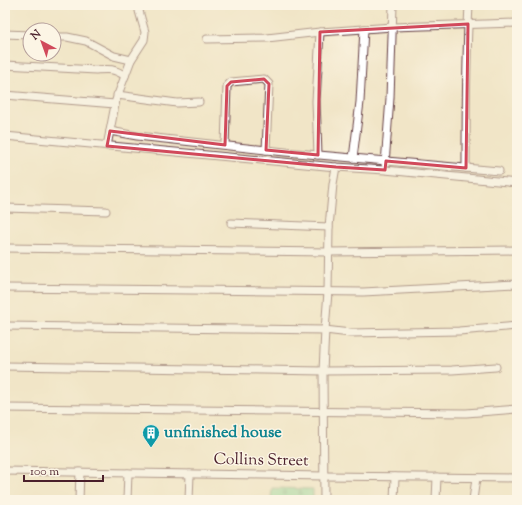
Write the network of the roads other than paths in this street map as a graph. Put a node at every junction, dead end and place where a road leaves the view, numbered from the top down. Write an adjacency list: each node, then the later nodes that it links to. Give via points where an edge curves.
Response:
1 (142, 5): 13 (street, via 139,11 145,32 144,40)
2 (393, 5): 6 (street)
3 (469, 5): 5 (street)
4 (517, 23): 5 (street)
5 (468, 24): 6 (street); 29 (street)
6 (392, 27): 7 (street); 27 (street)
7 (364, 29): 8 (street); 26 (street, via 360,102)
8 (320, 32): 12 (street, via 266,38); 25 (street, via 316,101)
9 (5, 34): 10 (street)
10 (22, 35)
11 (62, 37): 13 (street, via 86,41 114,56)
12 (208, 39)
13 (131, 60): 15 (street)
14 (5, 65): 15 (street, via 110,69)
15 (124, 76): 17 (street)
16 (5, 95): 19 (street)
17 (117, 96): 18 (street, via 178,103); 19 (street)
18 (199, 102)
19 (115, 104): 20 (street)
20 (110, 132): 22 (street); 23 (street)
21 (5, 136): 23 (street)
22 (225, 145): 24 (street); 24 (street, via 227,86 231,82 264,79 269,84)
23 (107, 146): 28 (street)
24 (266, 150): 25 (street)
25 (318, 155): 26 (street)
26 (353, 158): 27 (street)
27 (386, 161): 29 (street); 30 (street)
28 (336, 167): 30 (street); 36 (street)
29 (466, 168): 31 (street)
30 (385, 170): 32 (street)
31 (499, 171)
32 (517, 183)
33 (5, 208): 34 (street)
34 (106, 211)
35 (231, 224): 36 (street)
36 (329, 227): 39 (street)
37 (5, 248): 39 (street)
38 (517, 250): 39 (street)
39 (328, 252): 42 (street)
40 (517, 284): 42 (street)
41 (5, 288): 42 (street)
42 (328, 292): 45 (street)
43 (5, 326): 45 (street)
44 (517, 326): 45 (street, via 459,331 350,333)
45 (325, 330): 48 (street)
46 (5, 366): 48 (street)
47 (496, 367): 48 (street)
48 (323, 371): 51 (street)
49 (5, 408): 51 (street)
50 (517, 409): 51 (street, via 466,413)
51 (323, 412): 56 (street)
52 (5, 471): 53 (street, Collins Street)
53 (80, 472): 54 (street, Collins Street); 61 (street)
54 (128, 473): 55 (street, Collins Street); 62 (street)
55 (190, 474): 56 (street, Collins Street); 63 (street)
56 (325, 476): 57 (street, Collins Street); 64 (street)
57 (395, 477): 58 (street, Collins Street); 65 (street)
58 (437, 477): 59 (street, Collins Street); 66 (street)
59 (476, 478): 60 (street, Collins Street); 67 (street)
60 (517, 478)
61 (78, 500)
62 (127, 500)
63 (189, 500)
64 (324, 500)
65 (394, 500)
66 (436, 500)
67 (473, 500)

